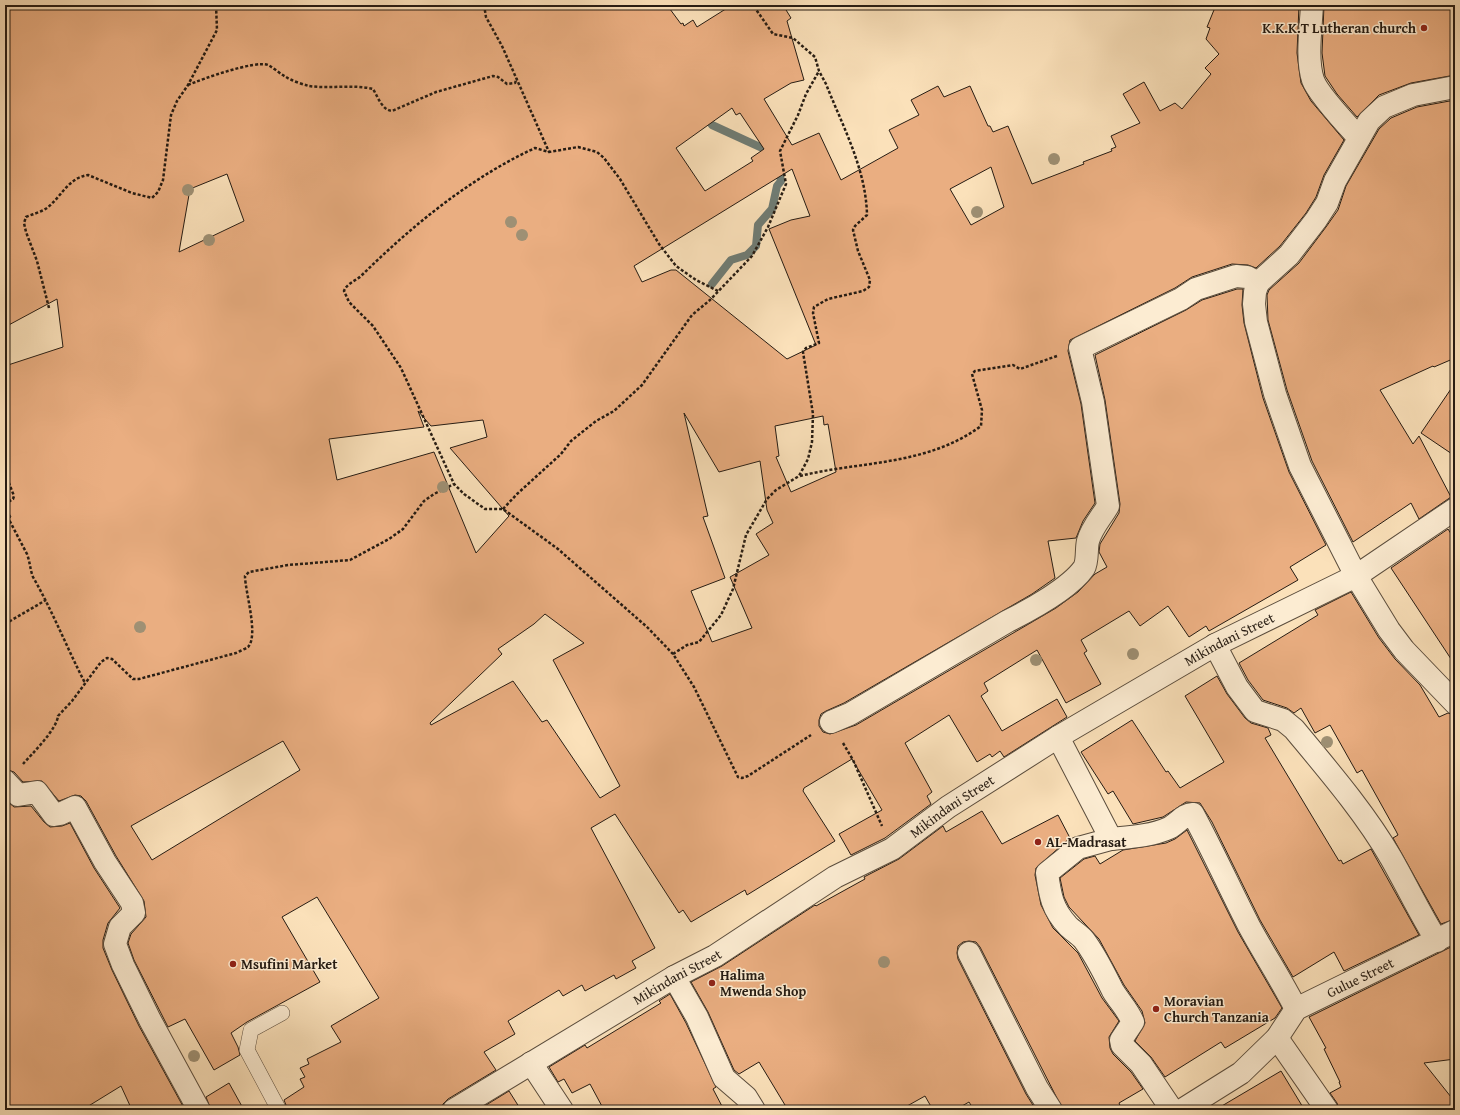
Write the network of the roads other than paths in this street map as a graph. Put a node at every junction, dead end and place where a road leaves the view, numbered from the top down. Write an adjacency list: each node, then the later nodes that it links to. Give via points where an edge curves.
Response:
1 (1312, 5): 3 (street, via 1313,80 1335,111)
2 (1455, 87): 3 (street, via 1414,95 1384,107 1369,122)
3 (1359, 138): 4 (street, via 1316,220 1289,255)
4 (1258, 283): 6 (street, via 1254,304 1256,322 1287,432 1300,466); 9 (street, via 1247,277 1236,276 1196,289 1181,299 1080,348 1093,402 1108,506 1088,541 1085,567 1071,582 1028,611 850,714)
5 (1455, 509): 6 (street, Mikindani Street)
6 (1356, 576): 7 (street, Mikindani Street); 8 (street, via 1404,650)
7 (1215, 645): 10 (street, Mikindani Street); 13 (street, via 1237,687 1255,711 1283,720 1294,729 1363,816 1391,858 1420,914)
8 (1455, 703)
9 (831, 722)
10 (1058, 737): 12 (street); 15 (street, Mikindani Street, via 948,806 892,849 835,877 715,956)
11 (5, 781): 20 (street, via 18,795 37,792 54,815 75,807 132,903 134,913 120,927 115,944 150,1020)
12 (1111, 839): 16 (street, via 1145,836 1169,828 1187,815 1193,814 1250,927); 26 (street, via 1078,848 1047,873 1051,901 1066,924 1091,950 1108,977 1133,1022 1121,1040 1122,1045 1141,1064)
13 (1446, 936): 16 (street, Gulue Street)
14 (969, 953): 25 (street, via 1037,1088)
15 (674, 977): 19 (street, Mikindani Street); 24 (street, via 697,1017 724,1078 746,1097)
16 (1296, 1009): 18 (street)
17 (282, 1013): 21 (lane, via 251,1030 247,1050)
18 (1277, 1038): 27 (street, via 1241,1073); 28 (street)
19 (531, 1063): 22 (street, Mikindani Street); 23 (street)
20 (199, 1110)
21 (279, 1110)
22 (454, 1110)
23 (562, 1110)
24 (754, 1110)
25 (1051, 1110)
26 (1172, 1110)
27 (1182, 1110)
28 (1327, 1110)

